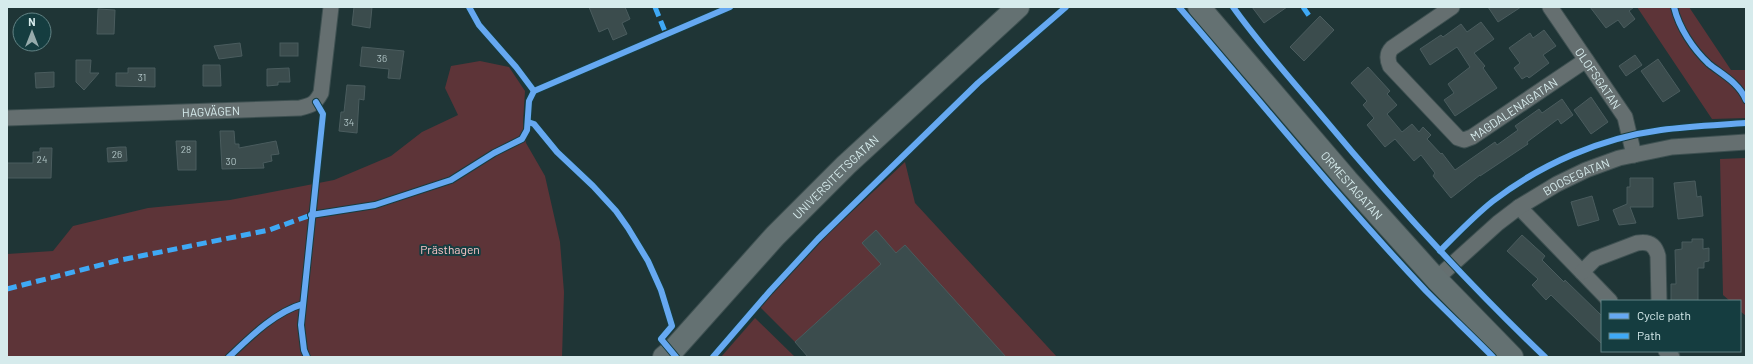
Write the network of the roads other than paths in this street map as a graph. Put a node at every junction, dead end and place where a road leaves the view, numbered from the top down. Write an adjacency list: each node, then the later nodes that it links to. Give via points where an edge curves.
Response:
1 (331, 7): 7 (street, HAGVÄGEN, via 321,93 316,102 308,106)
2 (1018, 7): 15 (street, UNIVERSITETSGATAN, via 846,165 775,236)
3 (1199, 7): 12 (street, ORMESTAGATAN, via 1337,169)
4 (1452, 7): 6 (street, MAGDALENAGATAN, via 1392,48 1388,61 1458,138 1464,140 1472,137)
5 (1550, 7): 6 (street, OLOFSGATAN)
6 (1586, 60): 9 (street, OLOFSGATAN, via 1624,117)
7 (7, 118)
8 (1746, 142): 9 (street, BOOSEGATAN, via 1672,147)
9 (1634, 155): 10 (street, BOOSEGATAN, via 1586,170)
10 (1519, 207): 11 (street); 12 (street, BOOSEGATAN)
11 (1582, 272): 13 (street); 14 (street, via 1595,259 1637,243 1650,244 1657,250 1658,256)
12 (1436, 279): 16 (street, ORMESTAGATAN)
13 (1609, 300)
14 (1659, 300)
15 (664, 357)
16 (1512, 357)

